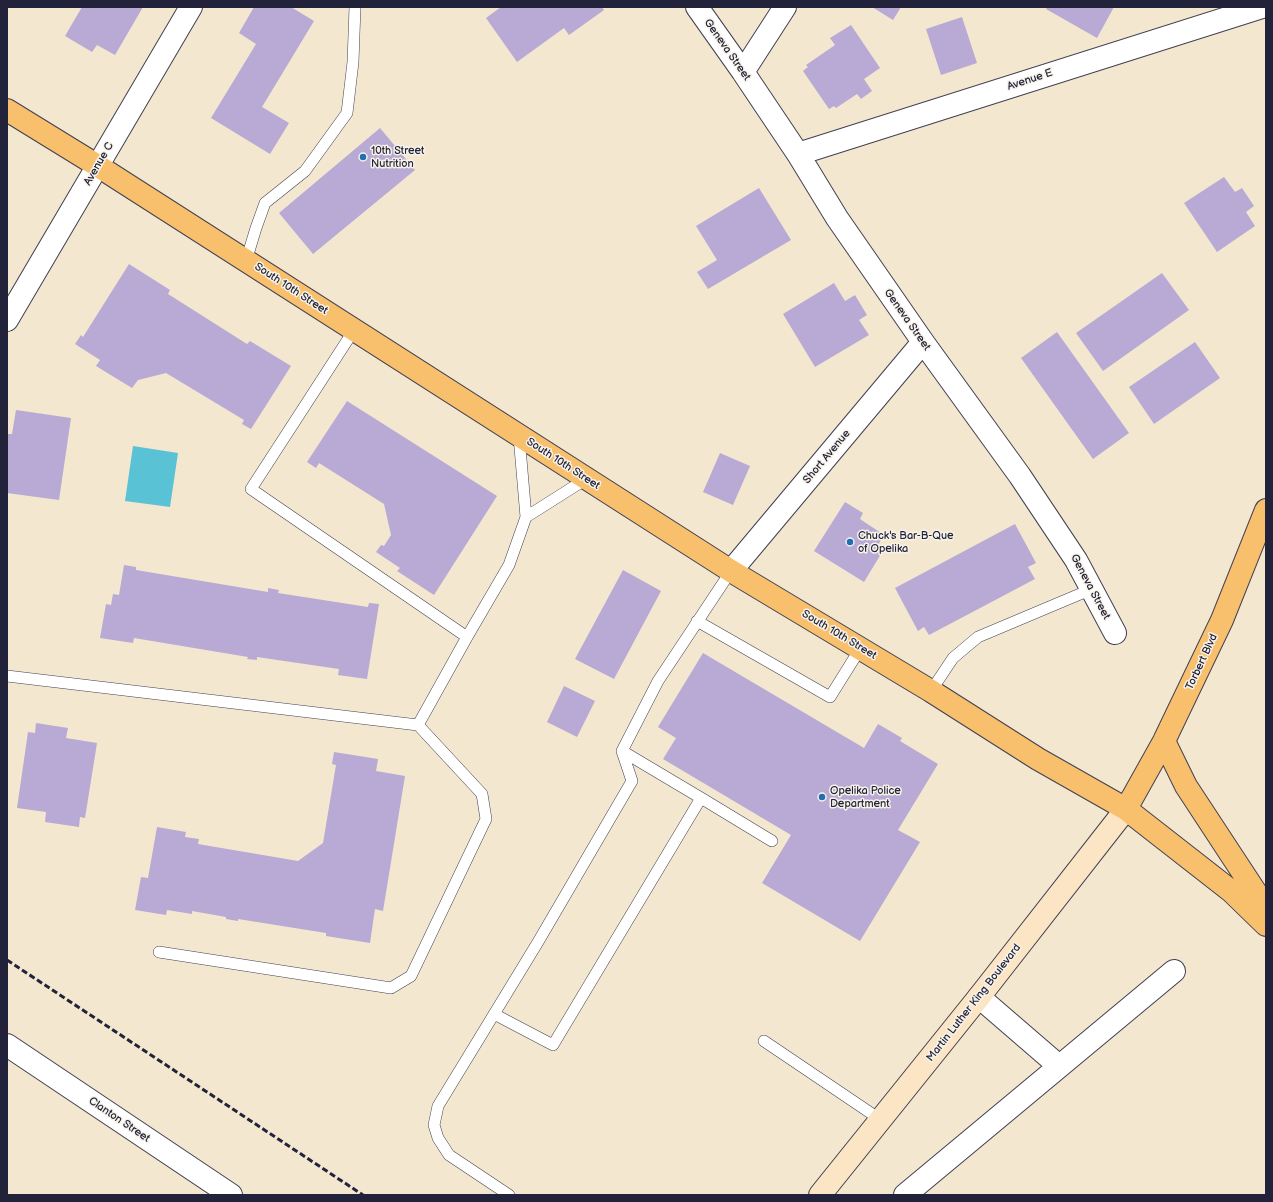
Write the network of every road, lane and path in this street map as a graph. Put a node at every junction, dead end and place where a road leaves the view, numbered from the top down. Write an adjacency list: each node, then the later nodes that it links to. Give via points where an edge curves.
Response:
1 (191, 7): 9 (street, Avenue C)
2 (355, 7): 10 (lane, via 353,62 347,113 305,171 265,203)
3 (697, 7): 6 (street, Geneva Street)
4 (785, 7): 6 (street)
5 (1262, 7): 8 (street, Avenue E)
6 (743, 72): 8 (street, Geneva Street)
7 (7, 110): 9 (main road, South 10th Street)
8 (798, 154): 13 (street, Geneva Street, via 837,218)
9 (98, 166): 10 (main road, South 10th Street); 11 (street, Avenue C)
10 (246, 261): 12 (main road, South 10th Street)
11 (7, 320)
12 (354, 330): 14 (main road, South 10th Street); 22 (lane, via 251,489)
13 (922, 342): 18 (street, Short Avenue); 19 (street, Geneva Street, via 1024,483 1076,560)
14 (519, 436): 15 (main road, South 10th Street); 17 (lane)
15 (586, 479): 17 (lane); 18 (main road, South 10th Street)
16 (1266, 510): 27 (main road, Torbert Blvd, via 1222,620)
17 (526, 517): 22 (lane, via 509,565)
18 (731, 571): 20 (lane); 23 (main road, South 10th Street)
19 (1092, 589): 21 (street, Geneva Street); 25 (lane, via 978,637 953,658)
20 (697, 621): 23 (lane, via 830,697); 28 (lane, via 658,681)
21 (1115, 633)
22 (467, 637): 26 (lane)
23 (860, 648): 25 (main road, South 10th Street)
24 (7, 676): 26 (lane)
25 (931, 691): 30 (main road, South 10th Street, via 1038,759)
26 (418, 725): 34 (lane, via 482,794 486,819 411,976 391,988)
27 (1164, 741): 30 (main road, Torbert Blvd); 32 (main road, via 1186,786)
28 (622, 751): 29 (lane); 37 (lane, via 632,781)
29 (701, 798): 31 (lane); 37 (lane, via 553,1045)
30 (1126, 809): 33 (main road, via 1231,890); 36 (main road, Martin Luther King Boulevard)
31 (772, 841)
32 (1266, 908)
33 (1266, 925)
34 (159, 952)
35 (1174, 971): 40 (street)
36 (979, 997): 40 (street); 41 (main road, Martin Luther King Boulevard)
37 (494, 1014): 43 (lane, via 438,1106 434,1125 438,1138 449,1155)
38 (764, 1041): 41 (lane)
39 (7, 1045): 42 (street, Clanton Street)
40 (1059, 1066): 45 (street)
41 (880, 1120): 44 (main road, Martin Luther King Boulevard)
42 (231, 1195)
43 (508, 1195)
44 (820, 1195)
45 (905, 1195)

